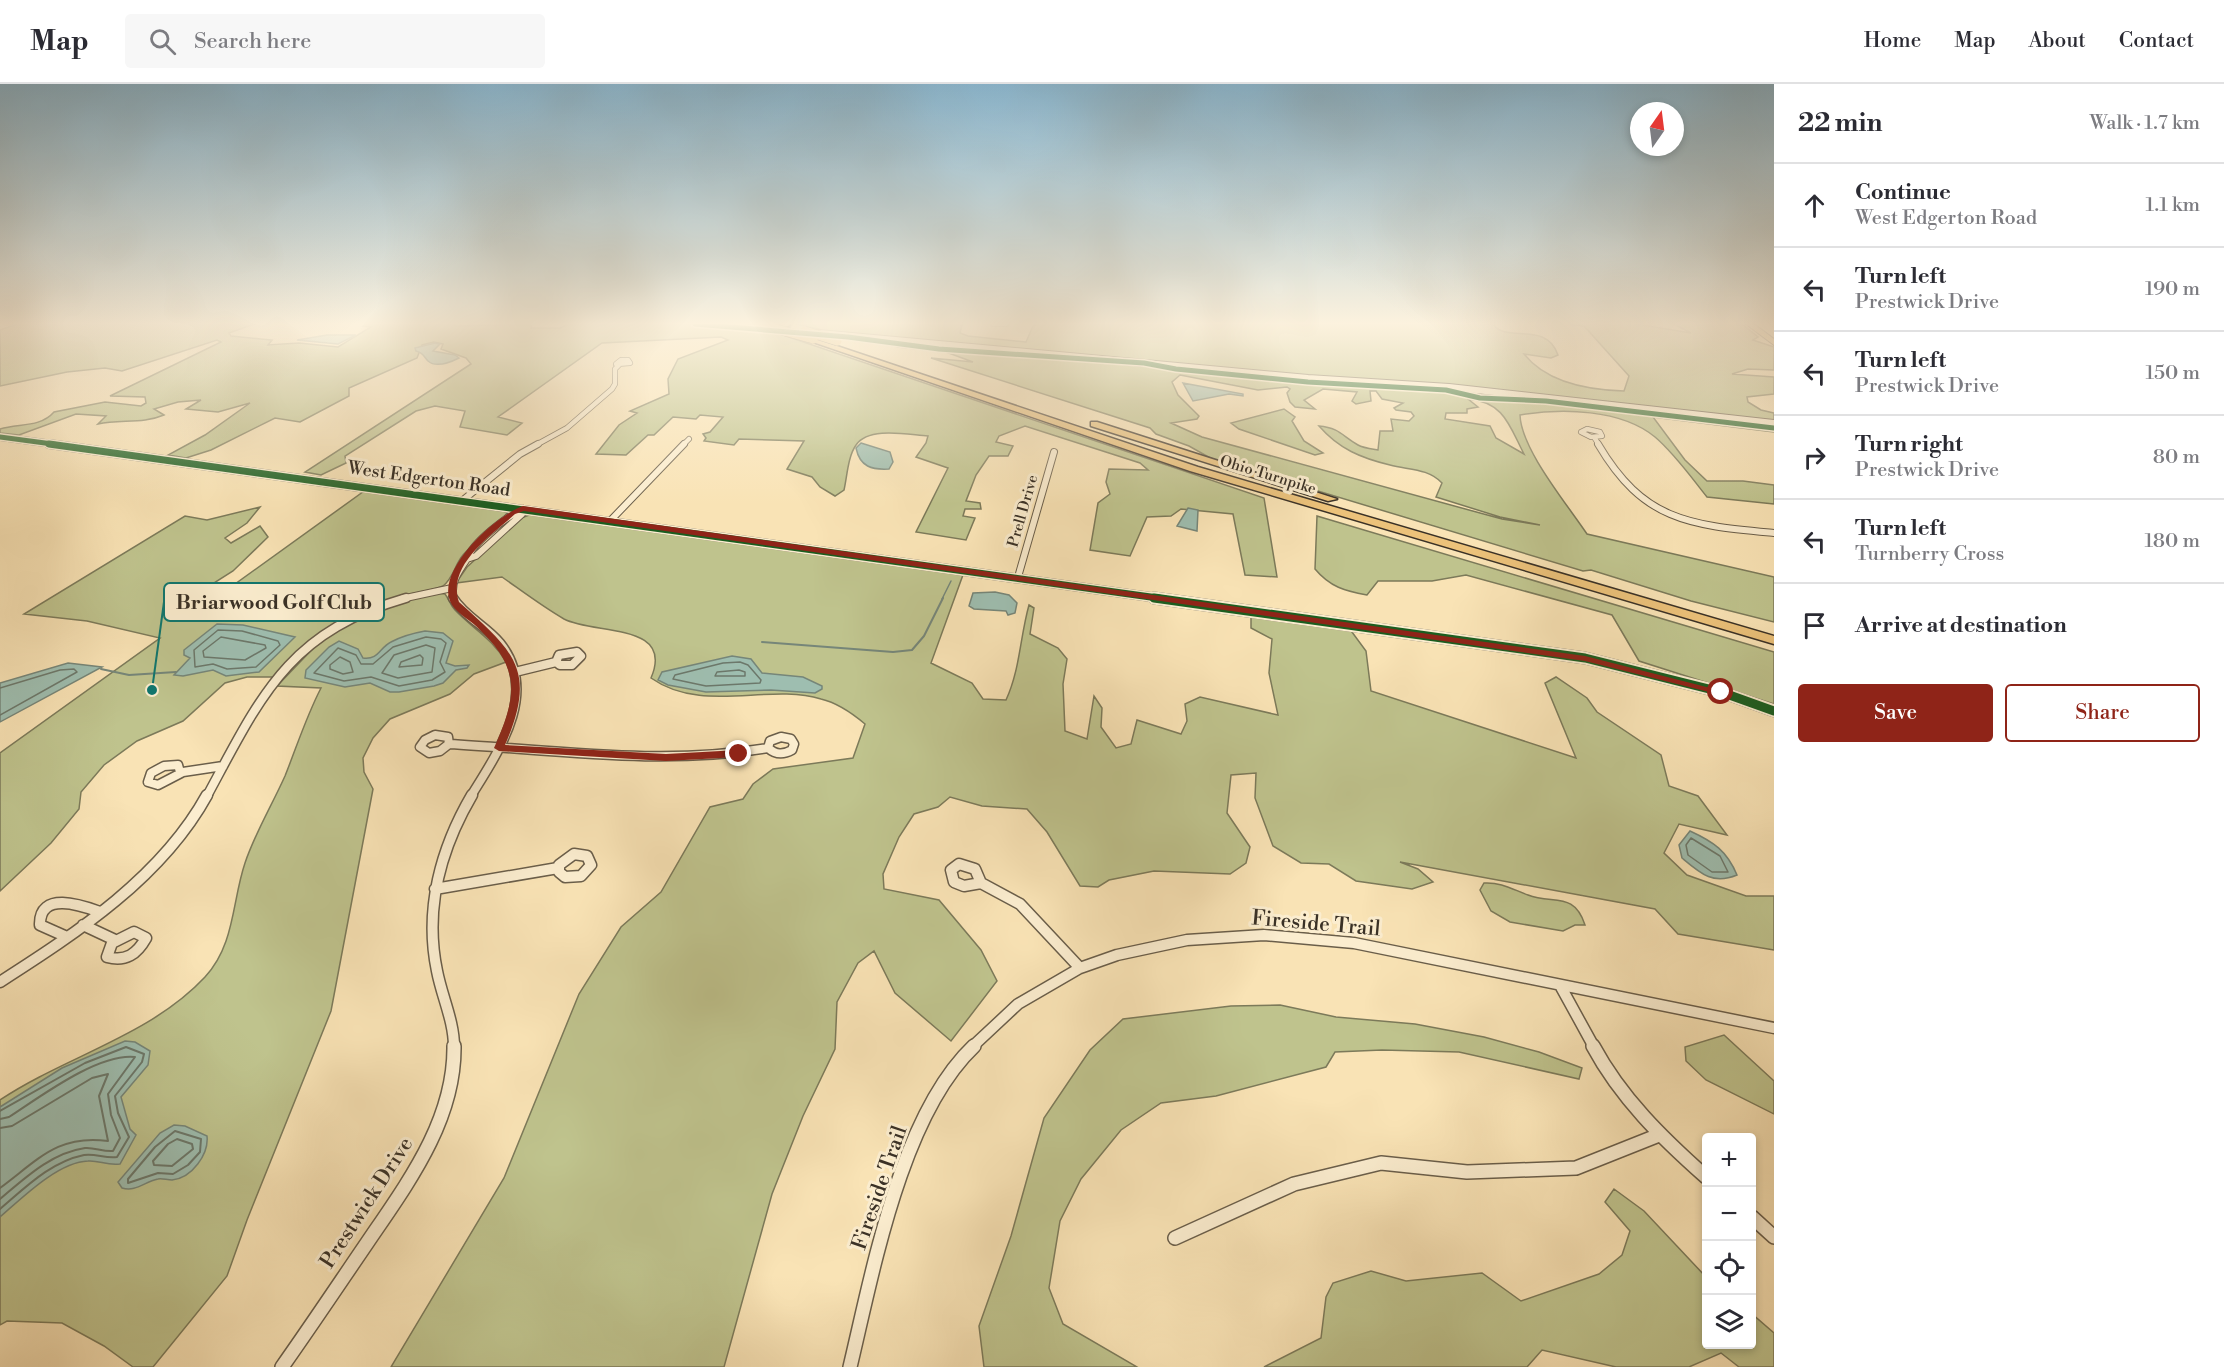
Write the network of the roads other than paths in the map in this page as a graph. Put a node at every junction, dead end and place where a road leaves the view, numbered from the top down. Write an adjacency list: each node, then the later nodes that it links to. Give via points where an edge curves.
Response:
1 (615, 384): 10 (street, via 567,428 519,454)
2 (945, 384): 17 (highway, Ohio Turnpike, bridge, via 1194,469)
3 (969, 384): 16 (highway, Ohio Turnpike, bridge, via 1214,463)
4 (1397, 384): 5 (street)
5 (1774, 423)
6 (0, 437): 10 (street, West Edgerton Road)
7 (1594, 437): 13 (street, via 1629,489 1647,504 1691,522)
8 (689, 439): 12 (street)
9 (1054, 452): 14 (street, Prell Drive)
10 (463, 500): 11 (street, West Edgerton Road)
11 (521, 510): 12 (street, West Edgerton Road); 15 (street, via 470,550)
12 (610, 521): 14 (street, West Edgerton Road)
13 (1774, 533)
14 (1018, 577): 20 (street, West Edgerton Road, via 1585,658 1721,692)
15 (452, 588): 19 (street, Prestwick Drive, via 455,603 496,639); 24 (street, via 386,602 356,614 320,637 265,694)
16 (1774, 632)
17 (1774, 640)
18 (556, 662): 19 (street)
19 (515, 672): 22 (street, Prestwick Drive, via 517,695 513,716)
20 (1774, 711)
21 (449, 744): 22 (street)
22 (499, 748): 23 (street, via 679,758); 28 (street, Prestwick Drive, via 457,821)
23 (768, 748)
24 (223, 766): 25 (street); 29 (street, via 206,800 179,837)
25 (180, 772)
26 (558, 868): 28 (street)
27 (981, 883): 33 (street, via 1020,904)
28 (435, 889): 42 (street, Prestwick Drive, via 432,934 439,979 453,1023 454,1048 452,1080 443,1111 414,1175)
29 (100, 912): 30 (street); 31 (street, via 68,901 46,910 40,925)
30 (83, 925): 31 (street); 32 (street)
31 (67, 937): 34 (street)
32 (115, 940)
33 (1080, 968): 35 (street, Fireside Trail, via 1117,955 1187,940 1264,935 1354,943); 43 (street, Fireside Trail, via 1018,1004 963,1056 938,1090 900,1178)
34 (0, 982)
35 (1561, 987): 36 (street, Fireside Trail); 37 (street, via 1608,1074)
36 (1774, 1028)
37 (1659, 1135): 38 (street); 41 (street, via 1576,1168 1467,1172 1381,1163 1294,1184)
38 (1702, 1173)
39 (1756, 1221): 40 (street)
40 (1774, 1237)
41 (1175, 1238)
42 (282, 1367)
43 (850, 1367)

